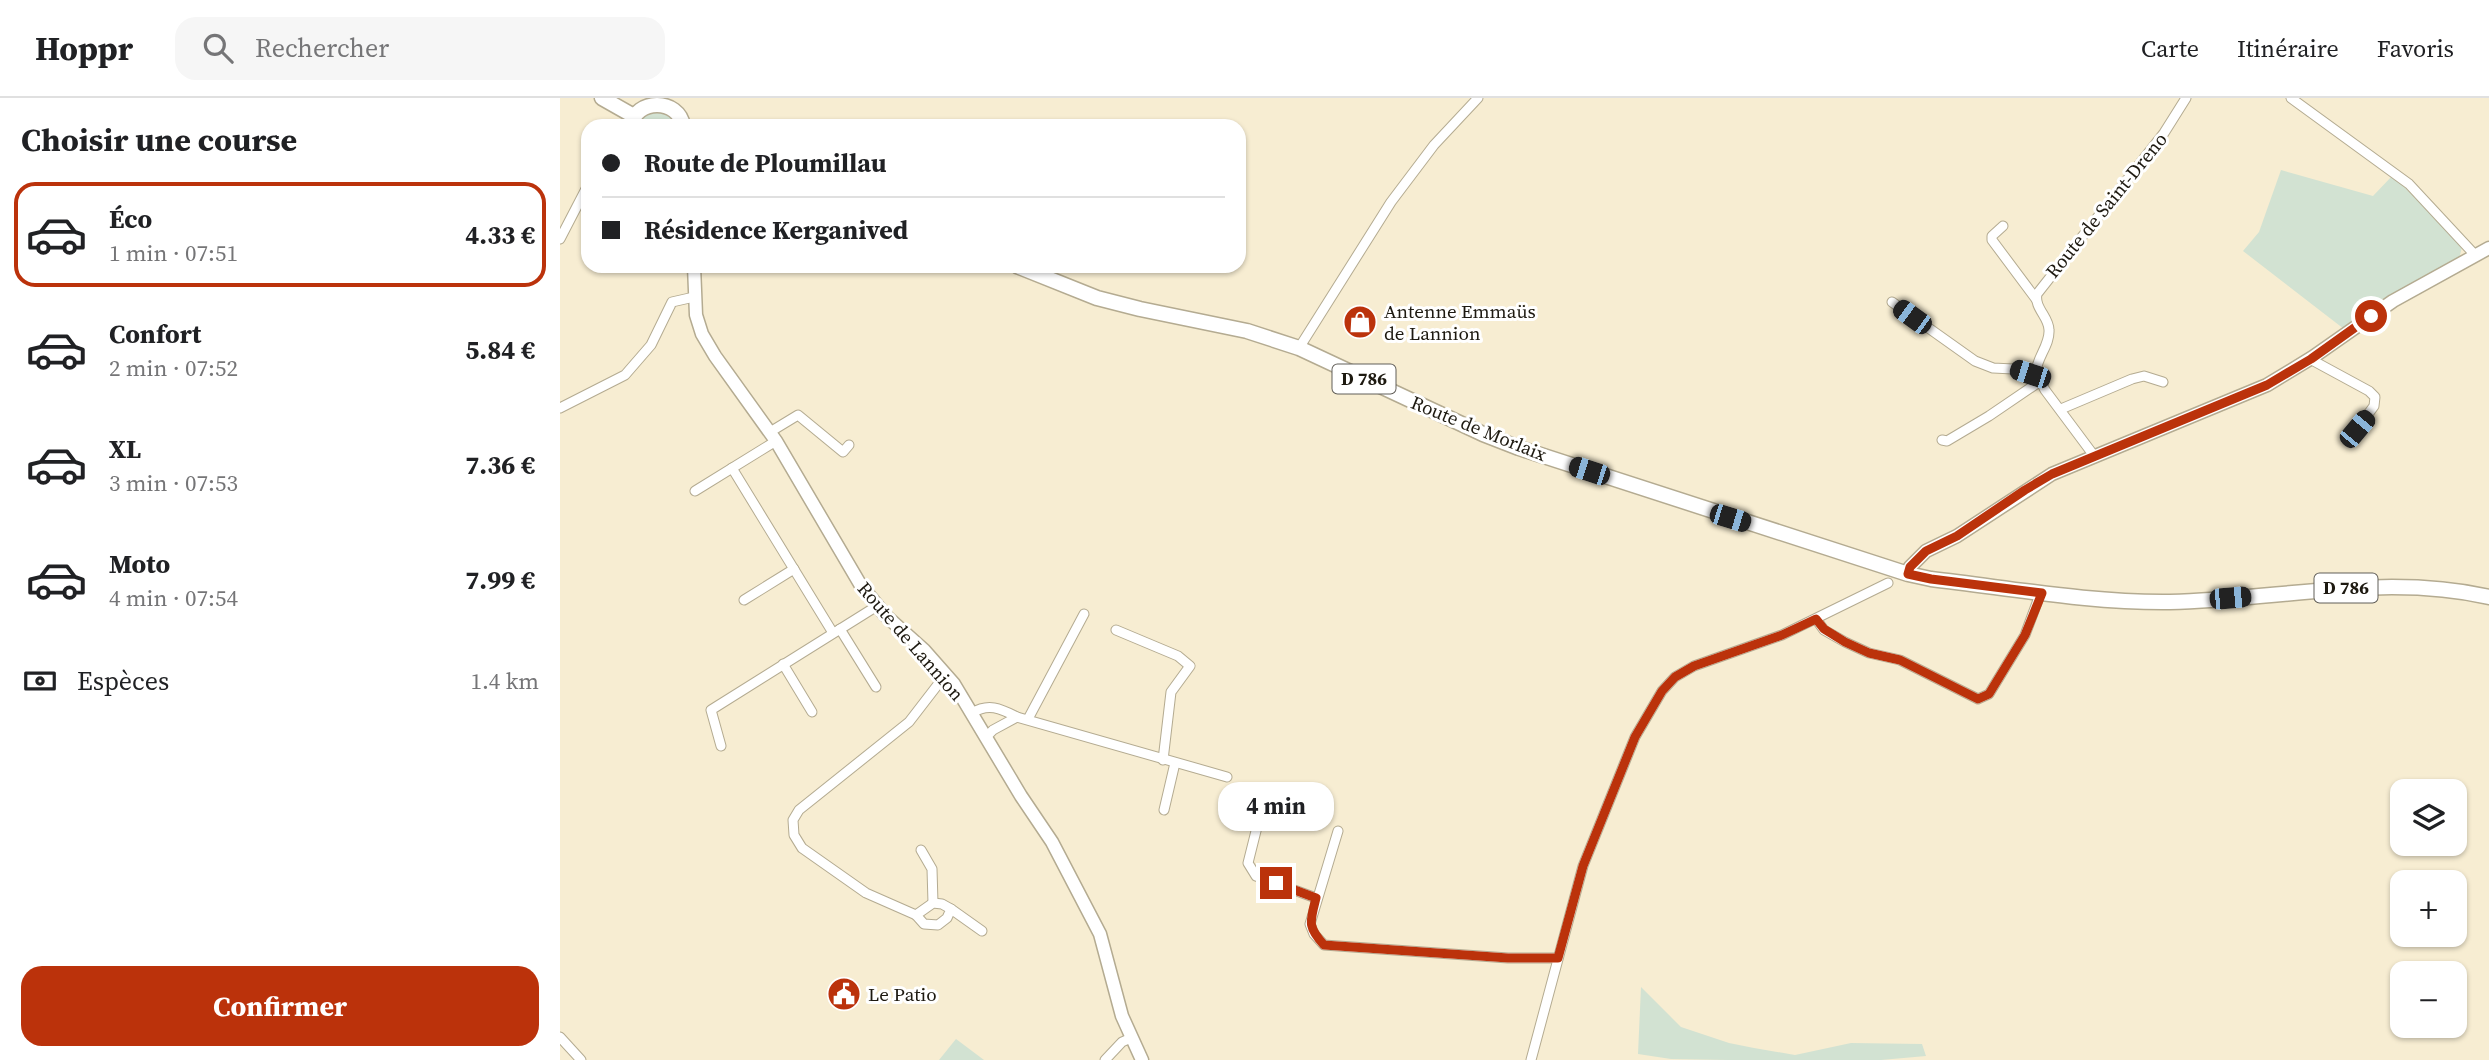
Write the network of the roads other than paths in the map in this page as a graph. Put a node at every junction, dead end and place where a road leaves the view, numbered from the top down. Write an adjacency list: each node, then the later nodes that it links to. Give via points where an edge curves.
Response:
1 (602, 98): 6 (main road)
2 (1478, 98): 19 (street, via 1434,145 1391,202)
3 (2186, 98): 17 (street, Route de Saint-Dreno)
4 (2291, 98): 13 (street, via 2409,184)
5 (667, 100): 7 (main road, via 647,101); 8 (main road)
6 (628, 119)
7 (632, 119)
8 (681, 119)
9 (581, 198): 11 (street)
10 (2003, 226): 17 (street, via 1992,240)
11 (560, 239)
12 (2489, 248): 13 (street)
13 (2476, 256): 20 (street, via 2393,301)
14 (694, 273): 16 (street, Route de Lannion)
15 (1034, 273): 19 (main road, Route de Morlaix / D 786, via 1097,298 1247,331)
16 (694, 297): 23 (street, via 672,302 642,359 625,375); 26 (street, Route de Lannion, via 702,334)
17 (2036, 299): 21 (street, Route de Saint-Dreno, via 2049,326 2049,338 2036,366)
18 (1892, 302): 21 (street, via 1975,362 2013,369)
19 (1299, 348): 33 (main road, Route de Morlaix / D 786, via 1519,448)
20 (2311, 359): 25 (street, via 2375,397 2374,406); 29 (street, via 2246,395)
21 (2039, 380): 24 (street); 27 (street, via 1978,422)
22 (2163, 382): 24 (street, via 2144,376 2132,379)
23 (560, 408)
24 (2061, 408): 29 (street)
25 (2357, 429)
26 (773, 437): 28 (street, via 798,415 843,452); 30 (street); 38 (street, Route de Lannion)
27 (1942, 440)
28 (849, 445)
29 (2095, 457): 33 (street, via 2052,474 1926,551)
30 (732, 468): 31 (street); 32 (street)
31 (695, 491)
32 (794, 569): 37 (street); 42 (street)
33 (1908, 574): 35 (main road, Route de Morlaix / D 786)
34 (1888, 583): 40 (street)
35 (2042, 593): 36 (main road, Route de Morlaix / D 786, via 2168,602 2412,585); 40 (street, via 2025,635 1989,694 1978,699 1900,660 1845,642)
36 (2489, 597)
37 (744, 600)
38 (877, 606): 42 (street); 44 (street, Route de Lannion)
39 (1084, 614): 49 (street)
40 (1816, 619): 64 (street, via 1694,666 1662,691 1635,737 1583,866)
41 (1116, 630): 52 (street, via 1178,656 1190,666 1171,692)
42 (837, 631): 43 (street); 45 (street)
43 (783, 664): 46 (street); 51 (street, via 711,710)
44 (946, 674): 47 (street, Route de Lannion); 62 (street, via 909,722 799,810 793,820 794,835 802,848 866,893)
45 (877, 687)
46 (812, 712)
47 (972, 713): 48 (street, via 991,706); 50 (street, Route de Lannion)
48 (1017, 717): 49 (street); 50 (street)
49 (1028, 719): 52 (street)
50 (986, 737): 66 (street, Route de Lannion, via 1091,915)
51 (721, 746)
52 (1163, 760): 53 (street)
53 (1175, 764): 54 (street); 55 (street)
54 (1227, 777)
55 (1164, 810)
56 (1261, 811): 59 (street, via 1248,863 1256,876)
57 (1338, 831): 59 (street)
58 (921, 850): 60 (street, via 932,869)
59 (1316, 898): 64 (street, via 1310,924 1324,945)
60 (933, 903): 61 (street); 62 (street)
61 (951, 909): 62 (street, via 938,925 924,923); 63 (street)
62 (916, 915)
63 (982, 931)
64 (1558, 958): 70 (street)
65 (560, 1037): 67 (street)
66 (1131, 1038): 68 (street); 69 (street, Route de Lannion)
67 (581, 1060)
68 (1105, 1060)
69 (1142, 1060)
70 (1531, 1060)

